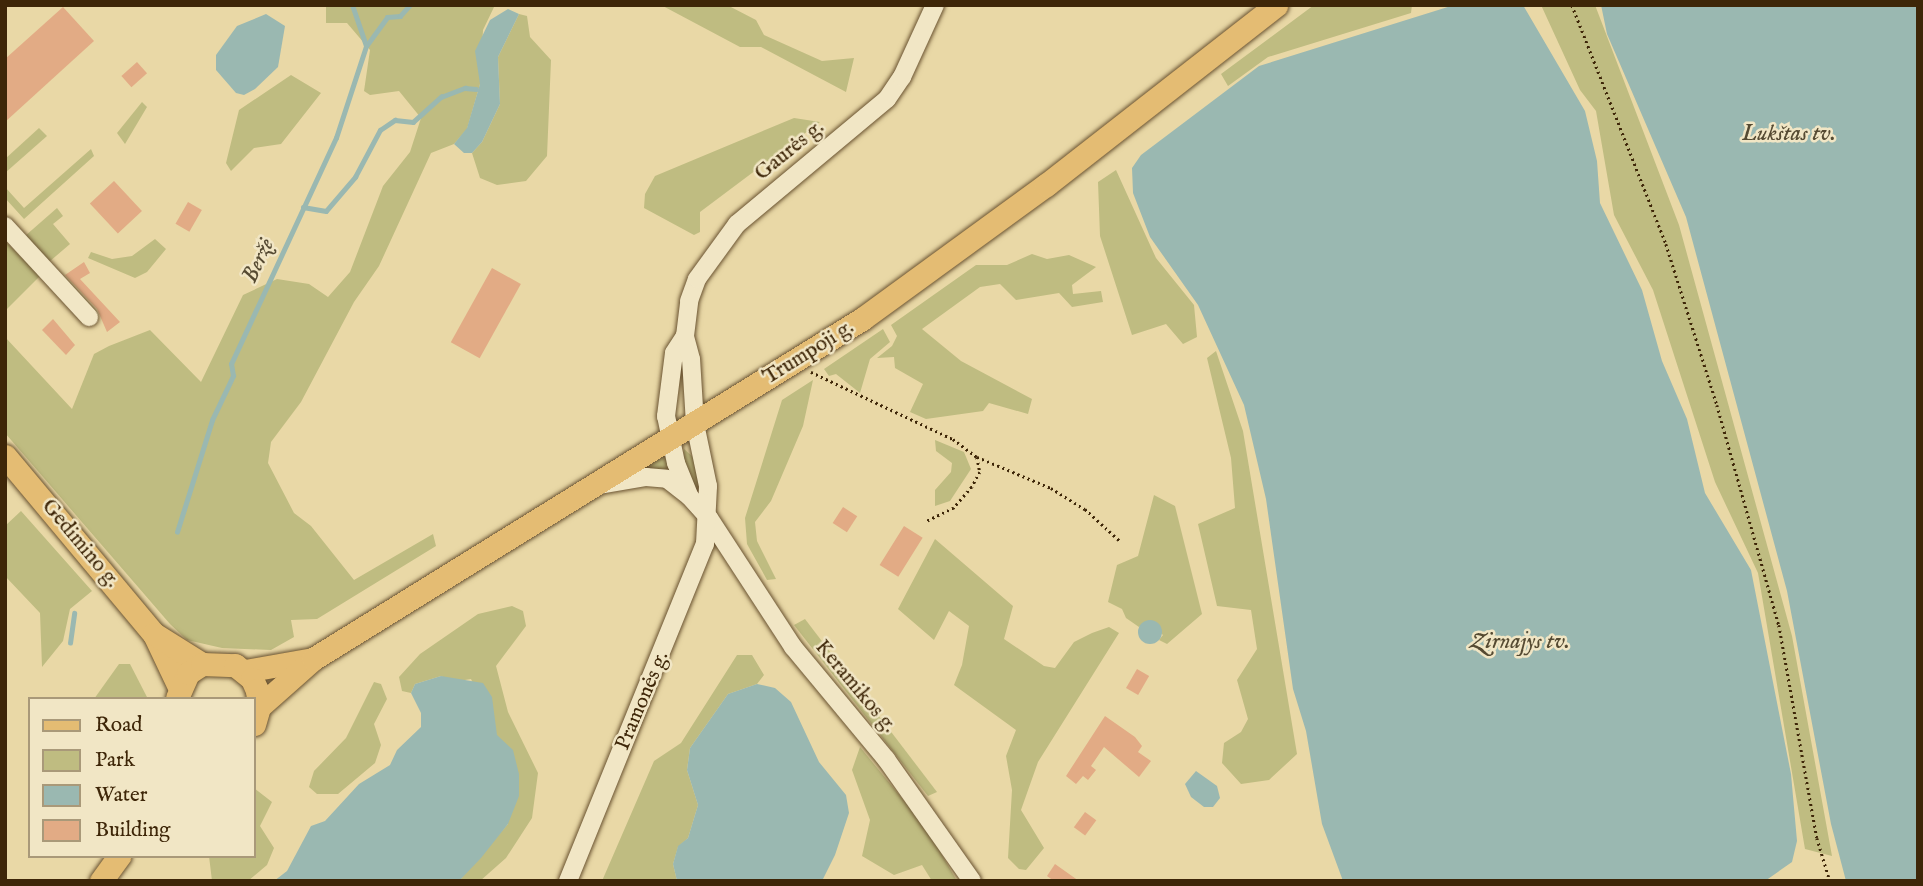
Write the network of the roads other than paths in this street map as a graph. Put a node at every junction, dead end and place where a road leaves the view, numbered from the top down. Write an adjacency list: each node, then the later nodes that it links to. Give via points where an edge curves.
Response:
1 (935, 5): 5 (street, Gaurės g., via 887,99 737,224 714,251 689,301)
2 (1276, 5): 6 (main road, Trumpoji g., via 1046,185 862,319)
3 (5, 226): 4 (street)
4 (89, 317)
5 (685, 336): 6 (street, Gaurės g.); 7 (street, Gaurės g., via 674,353 666,391)
6 (695, 424): 7 (main road, Trumpoji g.); 11 (street, Pramonės g., via 708,486)
7 (671, 439): 9 (main road, Trumpoji g.); 10 (street)
8 (5, 456): 12 (main road, Gedimino g.)
9 (595, 486): 10 (street, via 646,477 667,479); 13 (main road, Trumpoji g.)
10 (689, 496): 11 (street)
11 (709, 518): 20 (street, Pramonės g., via 700,567); 21 (street, Keramikos g., via 793,647 886,759)
12 (154, 634): 14 (main road, Gedimino g.); 16 (main road, Gedimino g.)
13 (313, 659): 15 (main road, Trumpoji g.); 17 (main road, Trumpoji g.)
14 (202, 664): 15 (main road, via 219,661); 16 (main road)
15 (245, 671): 17 (main road, via 257,690)
16 (178, 693)
17 (256, 715)
18 (118, 858): 19 (main road)
19 (101, 881)
20 (568, 881)
21 (972, 881)

